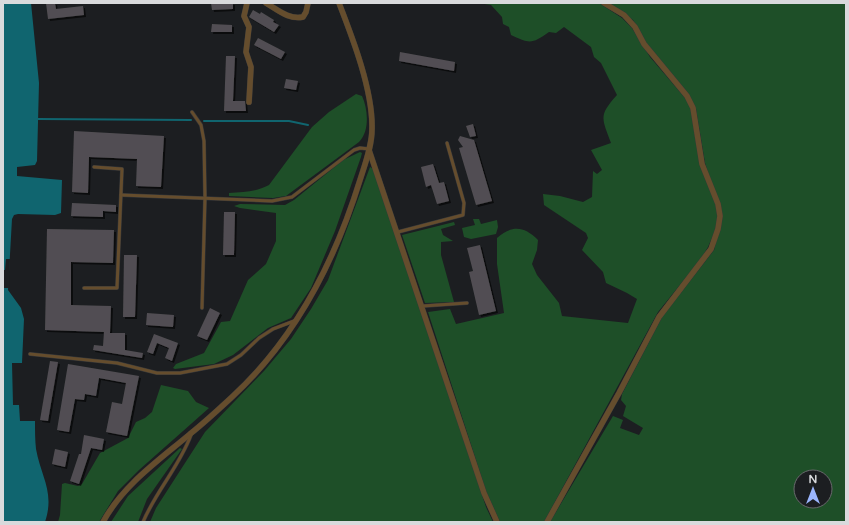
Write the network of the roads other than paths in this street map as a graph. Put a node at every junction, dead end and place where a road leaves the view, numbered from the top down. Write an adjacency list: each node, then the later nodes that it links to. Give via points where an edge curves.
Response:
1 (247, 3): 6 (street, via 244,16 249,28 246,52 251,67)
2 (266, 3): 3 (street, via 280,12 297,18 303,17)
3 (308, 3)
4 (339, 3): 9 (street, via 362,68 372,117)
5 (604, 3): 24 (street, via 624,15 635,27 644,44 687,96 693,108 702,164 718,204 720,216 711,249 659,317 620,393)
6 (249, 102)
7 (192, 112): 12 (lane, via 201,125 204,141)
8 (447, 143): 13 (lane, via 464,203 463,215)
9 (369, 149): 12 (lane, via 354,150 285,199 272,201); 13 (street); 18 (street, via 335,247 312,297)
10 (94, 167): 11 (lane, via 122,169)
11 (121, 195): 12 (lane); 14 (lane, via 117,288)
12 (205, 198): 17 (lane)
13 (398, 232): 16 (street)
14 (84, 288)
15 (467, 303): 16 (lane)
16 (423, 306): 23 (street, via 484,493)
17 (202, 308)
18 (298, 319): 19 (lane, via 259,338 227,364 180,373 157,373 117,363); 20 (street, via 234,395)
19 (30, 354)
20 (191, 433): 21 (street, via 120,496); 22 (lane, via 184,453 157,494)
21 (103, 522)
22 (143, 522)
23 (497, 522)
24 (547, 522)

